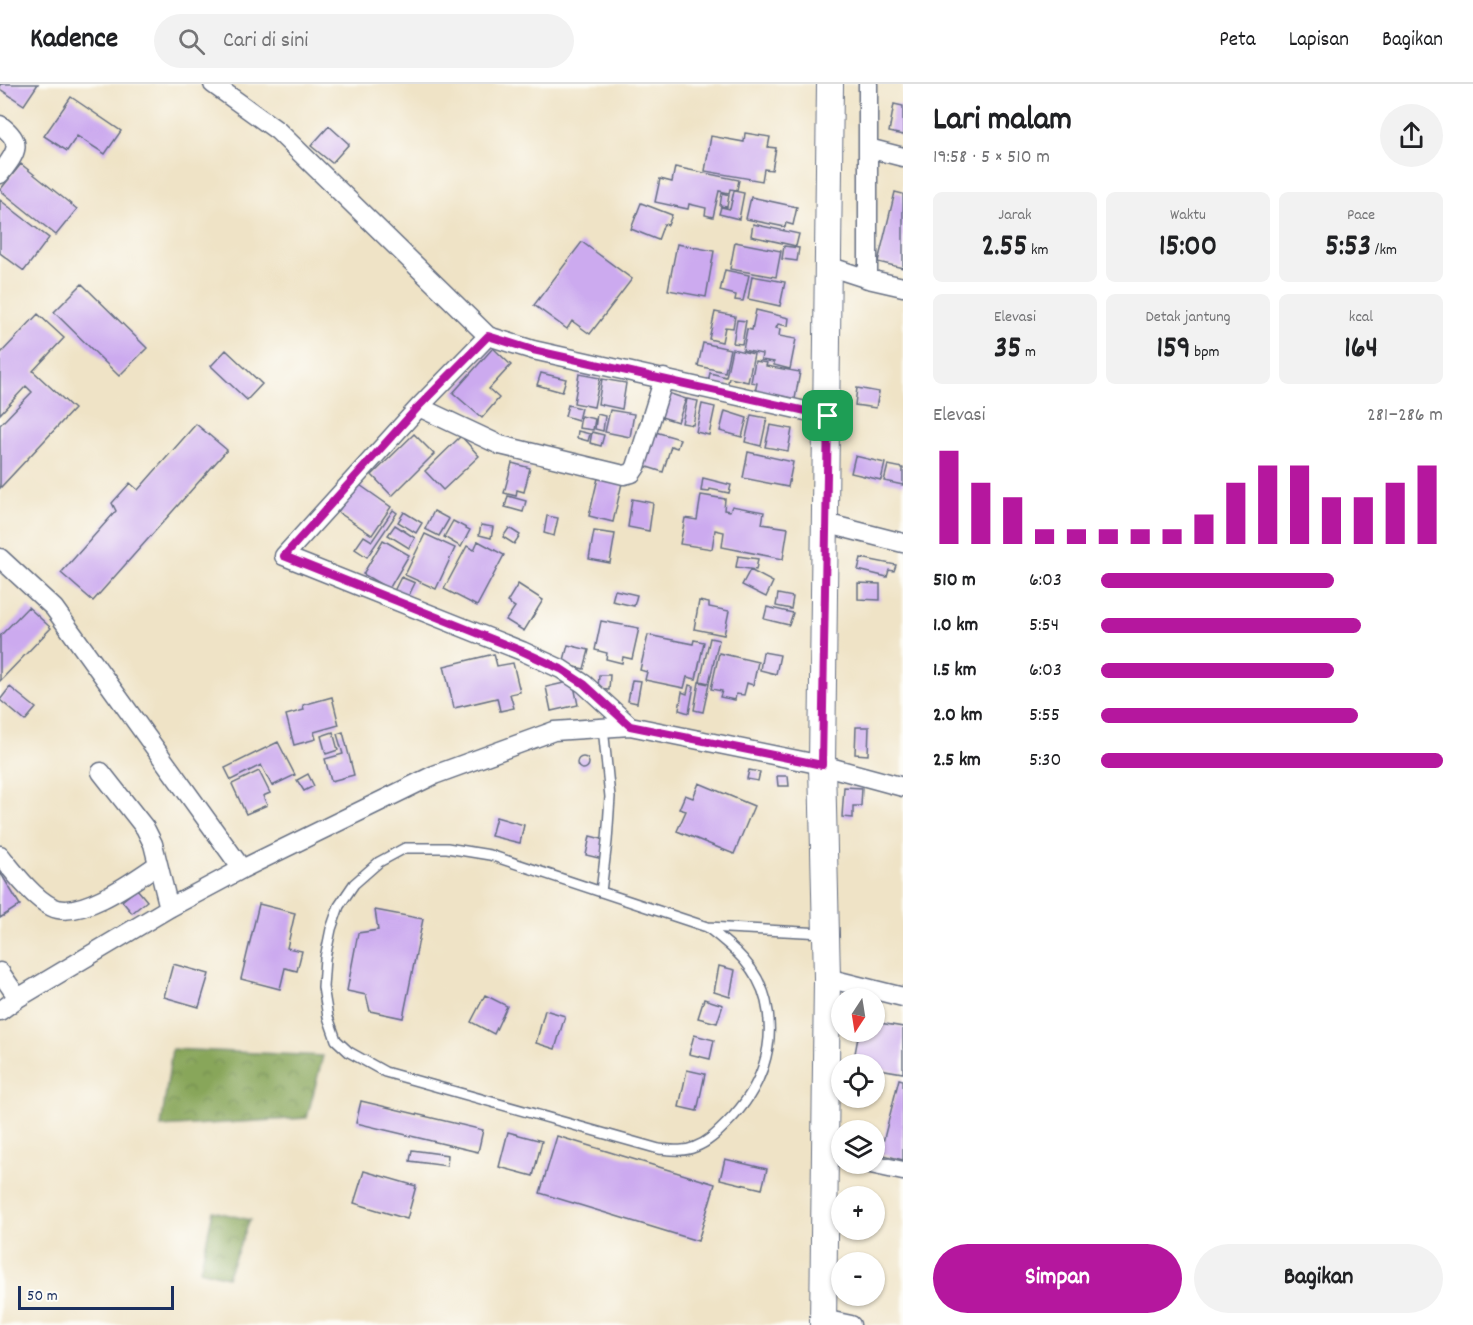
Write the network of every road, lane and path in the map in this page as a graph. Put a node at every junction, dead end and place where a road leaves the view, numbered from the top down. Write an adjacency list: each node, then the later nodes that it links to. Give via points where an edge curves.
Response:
1 (213, 84): 11 (street, via 278,131)
2 (830, 84): 8 (main road)
3 (868, 84): 5 (street)
4 (0, 125): 7 (street, via 11,133 16,145)
5 (868, 148): 6 (street); 9 (street)
6 (903, 157)
7 (0, 174)
8 (828, 266): 9 (street); 14 (main road)
9 (868, 279): 10 (street)
10 (903, 287)
11 (488, 336): 12 (street, via 533,350); 13 (street)
12 (664, 378): 13 (street, via 636,467 624,475 500,445); 14 (street)
13 (418, 407): 18 (street, via 284,556 561,669 584,684)
14 (828, 416): 15 (main road)
15 (825, 523): 16 (street); 20 (main road)
16 (903, 543)
17 (0, 558): 25 (street, via 54,608)
18 (630, 726): 19 (street); 20 (street)
19 (603, 727): 25 (street, via 554,731 434,775); 26 (lane, via 610,797)
20 (822, 765): 22 (street); 29 (main road)
21 (101, 772): 24 (street, via 145,828)
22 (903, 787)
23 (0, 855): 24 (street, via 45,902 64,910 91,903)
24 (157, 865): 27 (street)
25 (242, 869): 27 (street)
26 (600, 892): 28 (lane); 28 (lane, via 490,855 447,848 405,848 379,862 354,884 339,906 331,929 323,987 327,1017 336,1040 385,1072 659,1149 695,1148 716,1135 750,1096 758,1084 767,1048 766,1001 759,984 744,958)
27 (169, 908): 33 (street)
28 (708, 927): 29 (lane)
29 (826, 933): 31 (main road)
30 (0, 972): 33 (street)
31 (827, 978): 32 (street); 35 (main road)
32 (903, 997)
33 (18, 998): 34 (street)
34 (0, 1011)
35 (832, 1120)
36 (885, 1167): 37 (street)
37 (903, 1171)
38 (832, 1174): 39 (main road)
39 (823, 1322): 40 (street)
40 (851, 1325)

